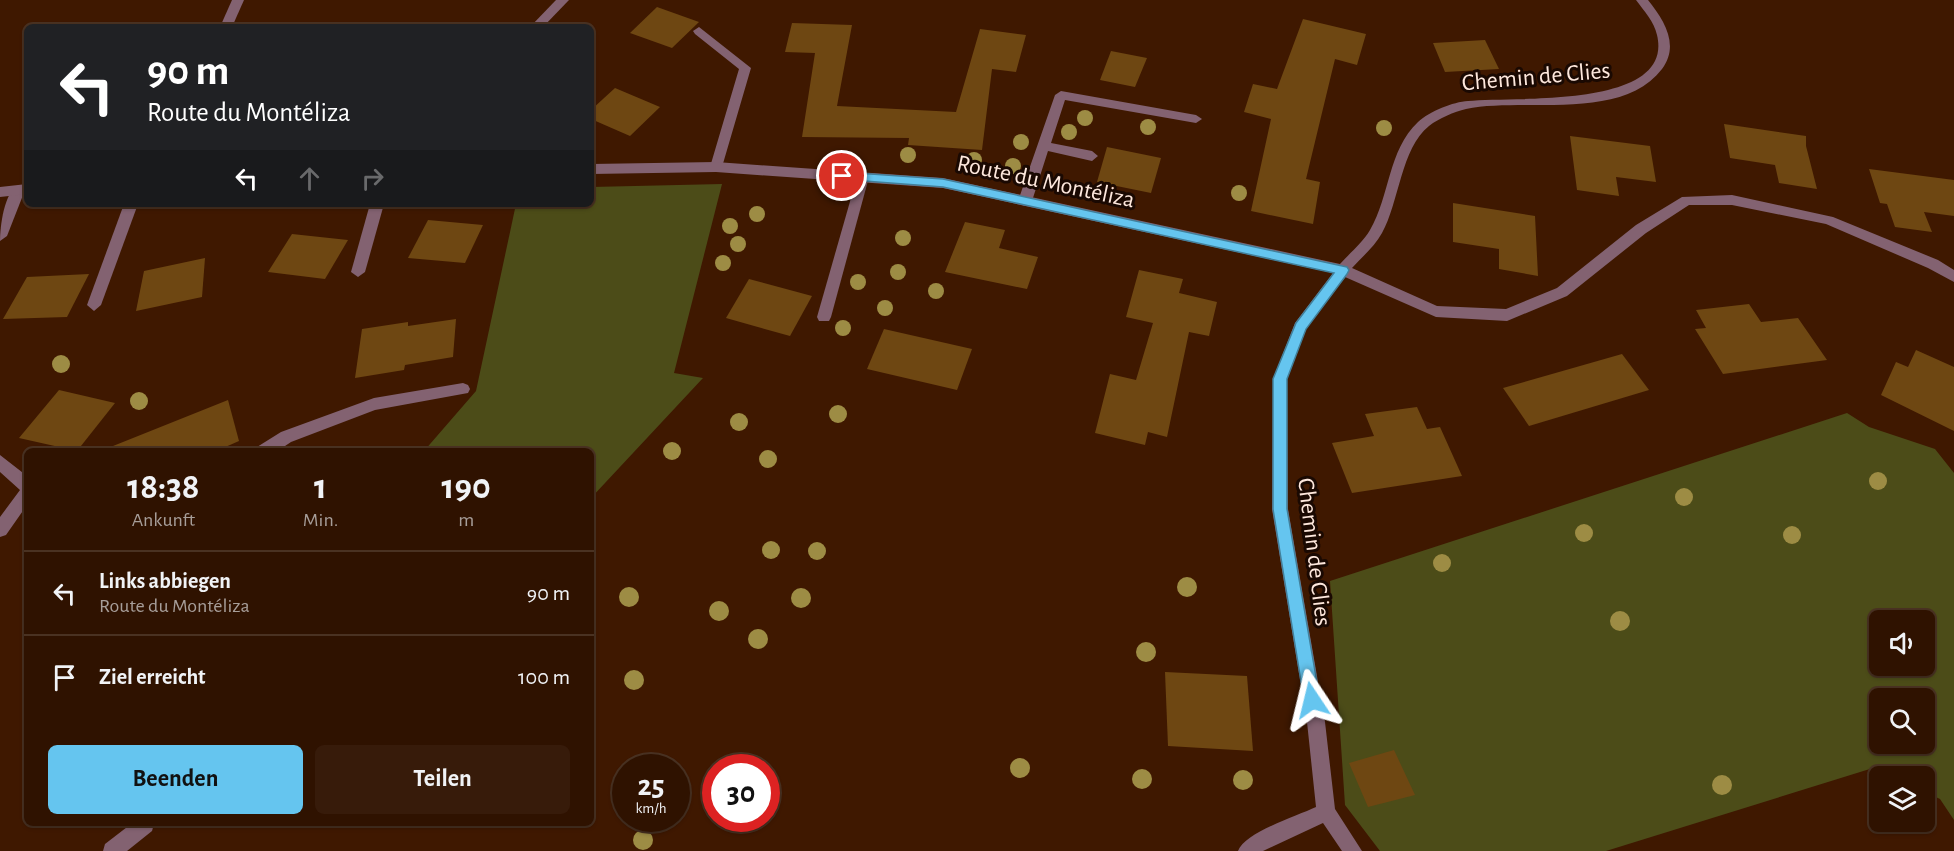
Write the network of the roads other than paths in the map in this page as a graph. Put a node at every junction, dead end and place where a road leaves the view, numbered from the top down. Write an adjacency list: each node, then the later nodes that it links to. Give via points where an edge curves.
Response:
1 (238, 0): 4 (street)
2 (563, 0): 5 (street)
3 (1642, 0): 19 (street, Chemin de Clies, via 1665,34 1664,57 1651,76 1617,94 1480,103 1454,108 1430,119 1407,146 1377,231)
4 (227, 24)
5 (539, 24)
6 (699, 31): 10 (street, via 745,68)
7 (1196, 119): 8 (street, via 1061,95)
8 (1044, 146): 9 (street); 15 (street)
9 (1092, 156)
10 (717, 167): 11 (street, Route du Montéliza); 12 (street, Route du Montéliza)
11 (594, 169)
12 (863, 177): 15 (street, Route du Montéliza, via 943,183); 23 (street)
13 (23, 190): 14 (street); 18 (street)
14 (0, 192)
15 (1025, 201): 19 (street, Route du Montéliza)
16 (130, 207): 22 (street)
17 (376, 207): 20 (street)
18 (0, 236)
19 (1343, 270): 21 (street, Route du Montéliza, via 1436,311 1507,315 1562,292 1641,229 1687,200 1732,200 1828,220 1933,264); 30 (street, Chemin de Clies, via 1300,327 1280,379 1280,509 1316,722)
20 (358, 272)
21 (1954, 277)
22 (94, 305)
23 (824, 317)
24 (463, 389): 25 (street, via 374,404 286,436)
25 (268, 448)
26 (0, 462): 27 (street)
27 (24, 483)
28 (24, 497): 29 (street)
29 (0, 530)
30 (1326, 812): 33 (street); 34 (street)
31 (143, 826): 32 (street)
32 (112, 851)
33 (1247, 851)
34 (1353, 851)

